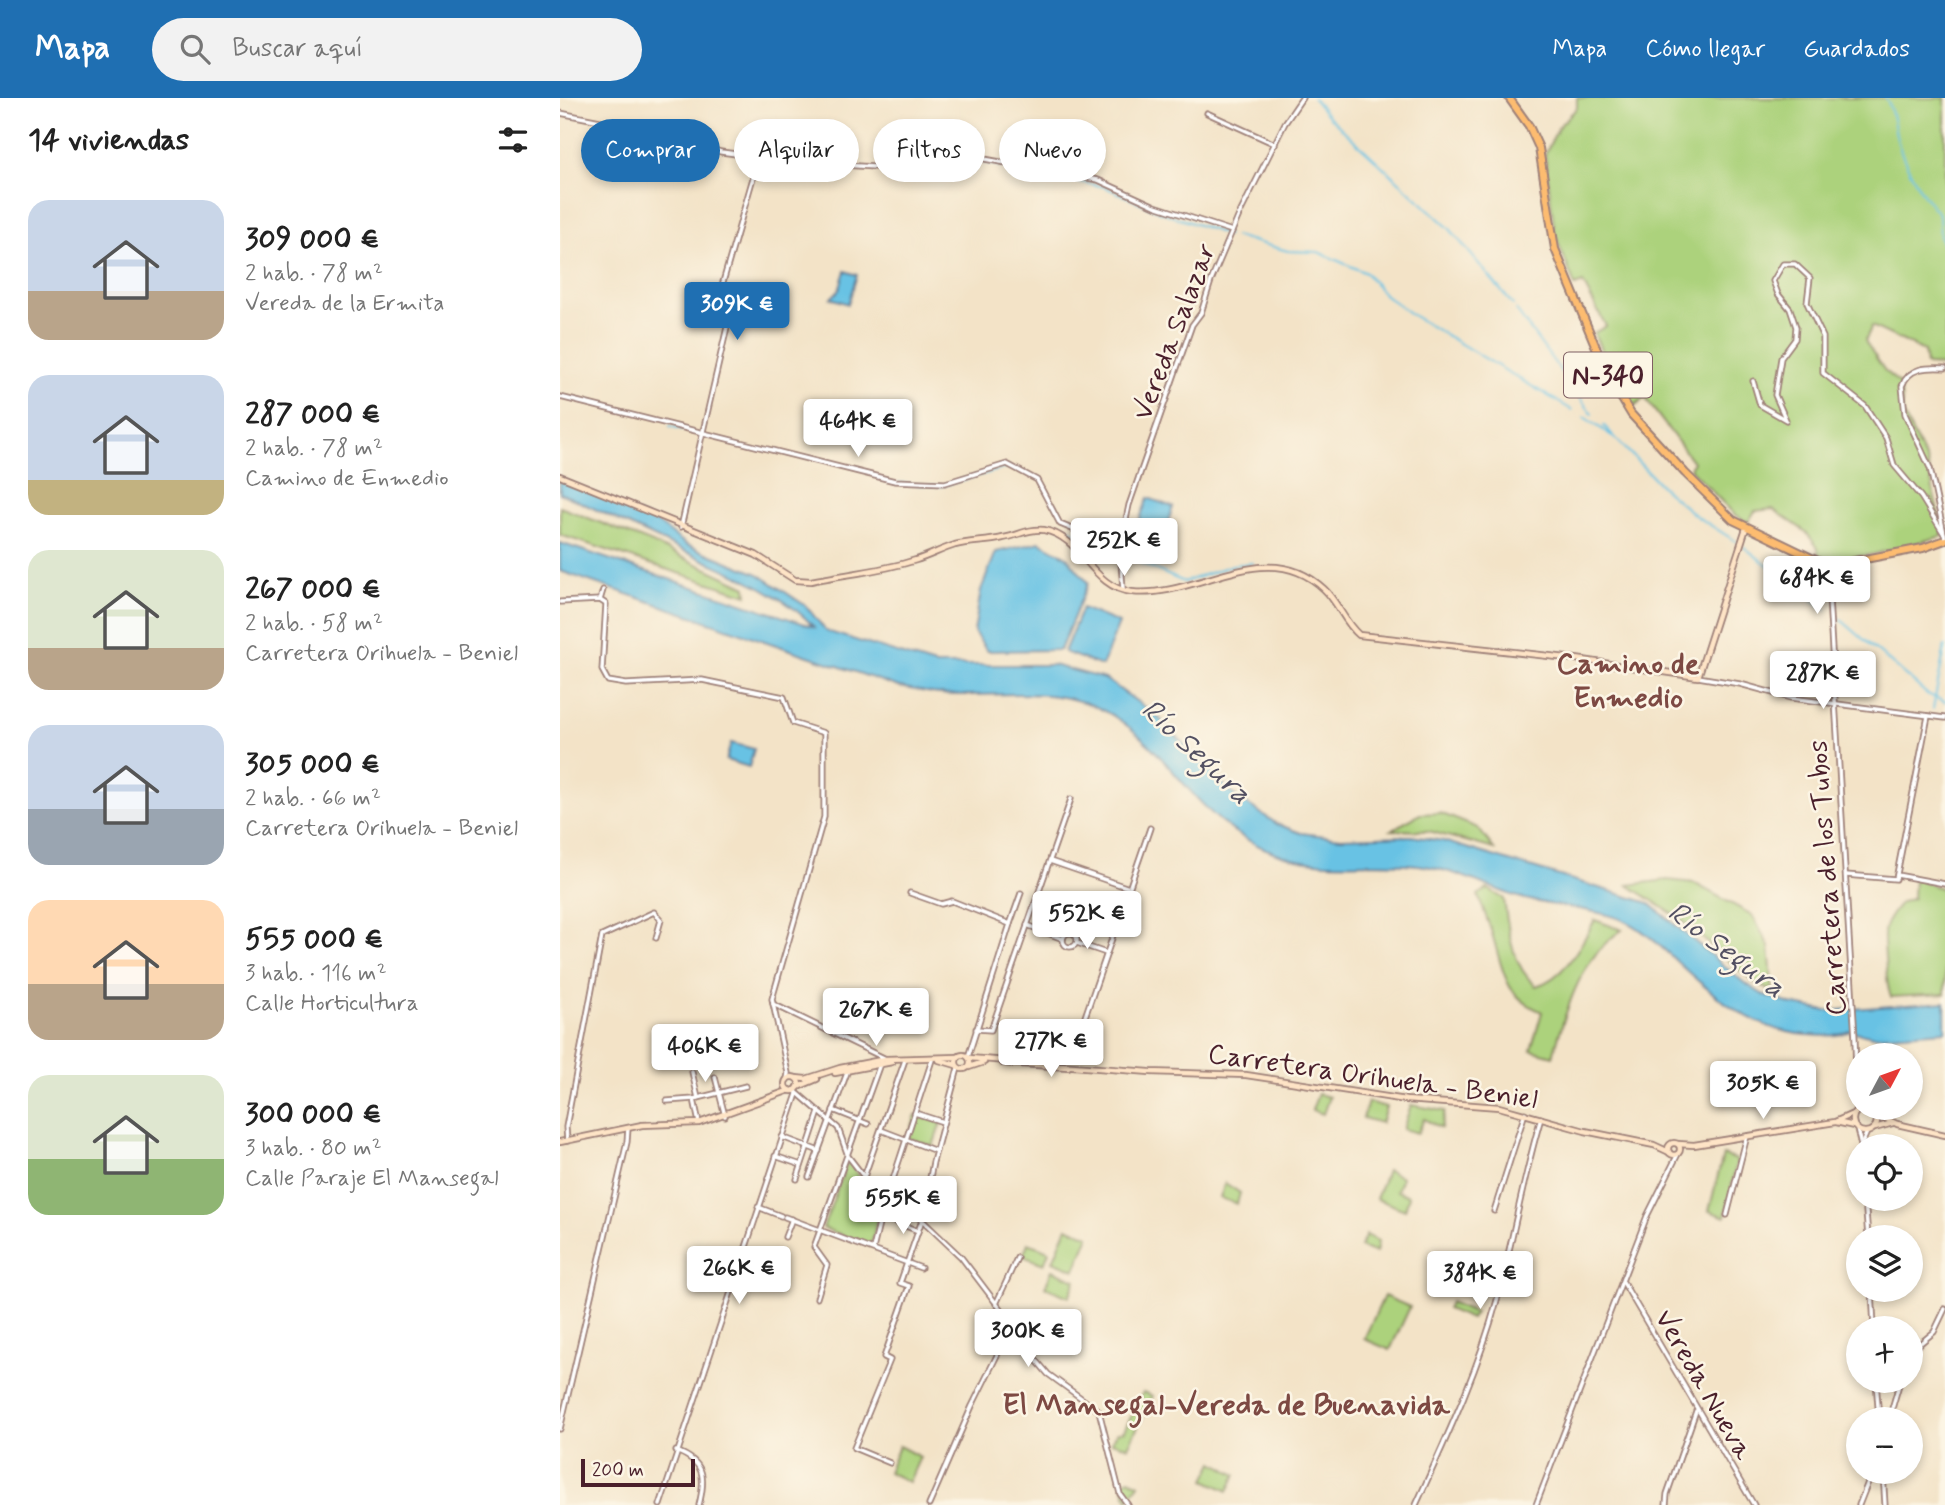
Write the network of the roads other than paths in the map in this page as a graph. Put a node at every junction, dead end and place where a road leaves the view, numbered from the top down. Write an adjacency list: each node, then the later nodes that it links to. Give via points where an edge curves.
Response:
1 (1301, 98): 5 (street, Vereda Salazar)
2 (1509, 98): 16 (highway, N-340, via 1539,148 1555,249 1615,391 1685,473 1724,513)
3 (560, 113): 6 (street)
4 (1207, 113): 5 (street)
5 (1275, 144): 9 (street, Vereda Salazar)
6 (734, 154)
7 (859, 167): 9 (street, via 890,168 915,149 925,148 1098,180 1155,206)
8 (752, 182): 13 (street, via 719,296 733,301)
9 (1232, 230): 18 (street, Vereda Salazar, via 1184,347 1129,505)
10 (1945, 369): 17 (street, via 1912,371 1902,386 1905,414 1930,468)
11 (1753, 381): 17 (street, via 1760,405 1786,420 1775,395 1781,358 1795,339 1796,327 1773,281 1783,264 1795,264 1810,278 1807,303 1823,337 1823,373 1865,406 1886,438 1899,473 1922,497)
12 (560, 397): 13 (street)
13 (703, 433): 15 (street); 18 (street, via 895,481 945,484 1007,464 1037,480 1060,524)
14 (560, 476): 15 (main road)
15 (681, 527): 24 (main road, via 756,555 795,580 811,581 915,561 957,545 1046,530 1079,552 1107,585)
16 (1746, 528): 19 (highway, N-340); 27 (main road)
17 (1945, 537): 20 (highway, N-340, via 1923,548)
18 (1120, 549): 24 (street, Vereda Salazar)
19 (1813, 560): 21 (highway, N-340); 22 (street)
20 (1844, 563): 21 (highway, N-340); 22 (street)
21 (1827, 564): 22 (street, Carretera de los Tubos)
22 (1828, 582): 28 (street, Carretera de los Tubos)
23 (603, 590): 25 (street)
24 (1123, 591): 27 (main road, via 1167,590 1237,569 1292,567 1325,590 1359,635)
25 (600, 600): 26 (street); 46 (street, via 607,607 602,670 608,681 702,680 784,697 793,723 824,733 824,817)
26 (560, 602)
27 (1698, 677): 28 (street)
28 (1835, 705): 29 (street); 34 (street, Carretera de los Tubos)
29 (1928, 716): 30 (street); 35 (street)
30 (1945, 718)
31 (1071, 799): 33 (street)
32 (1150, 828): 37 (street)
33 (1049, 861): 37 (street); 41 (street)
34 (1846, 875): 35 (street, via 1896,880); 48 (street, Carretera de los Tubos)
35 (1897, 875): 36 (street)
36 (1945, 884)
37 (1129, 888): 45 (street)
38 (1021, 892): 40 (street)
39 (910, 893): 40 (street, via 941,904 952,901)
40 (1010, 924): 47 (street)
41 (1027, 925): 43 (street); 47 (street, via 991,1030)
42 (656, 938): 101 (street, via 661,920 654,912 602,936)
43 (1063, 939): 44 (street, via 1067,947); 44 (street, via 1072,933)
44 (1077, 943): 45 (street)
45 (1106, 953): 56 (street, via 1076,1043 1043,1051)
46 (773, 1004): 49 (street); 63 (street)
47 (976, 1029): 51 (street)
48 (1856, 1043)
49 (875, 1053): 52 (street); 55 (street)
50 (958, 1057): 51 (main road, Carretera Orihuela - Beniel); 52 (main road); 58 (main road)
51 (969, 1058): 56 (main road, Carretera Orihuela - Beniel); 59 (main road)
52 (886, 1059): 55 (main road)
53 (905, 1060): 54 (main road); 57 (main road); 94 (street)
54 (932, 1060): 58 (main road); 76 (street)
55 (873, 1062): 66 (main road)
56 (1041, 1062): 61 (main road, Carretera Orihuela - Beniel)
57 (880, 1064): 60 (main road); 85 (street)
58 (957, 1067): 59 (main road, Carretera Orihuela - Beniel); 65 (street)
59 (967, 1068): 61 (main road, Carretera Orihuela - Beniel, via 996,1062); 65 (street)
60 (849, 1069): 69 (main road); 74 (street)
61 (1125, 1070): 77 (main road, Carretera Orihuela - Beniel, via 1246,1074 1406,1100)
62 (692, 1072): 72 (street)
63 (788, 1073): 66 (street); 67 (street)
64 (715, 1077): 70 (street)
65 (958, 1077): 86 (street)
66 (795, 1078): 67 (main road); 69 (main road)
67 (786, 1082): 69 (main road); 71 (main road)
68 (746, 1086): 70 (street)
69 (795, 1090): 71 (main road); 75 (street); 98 (street)
70 (719, 1093): 72 (street); 78 (street)
71 (774, 1096): 78 (main road)
72 (696, 1099): 73 (street); 88 (street)
73 (667, 1101)
74 (833, 1110): 84 (street); 85 (street)
75 (819, 1112): 84 (street); 107 (street)
76 (915, 1113): 86 (street); 100 (street)
77 (1524, 1113): 80 (main road, Carretera Orihuela - Beniel); 121 (street)
78 (725, 1116): 88 (main road)
79 (1846, 1117): 87 (main road)
80 (1541, 1118): 106 (main road, Carretera Orihuela - Beniel); 149 (street, via 1493,1311 1441,1456)
81 (1856, 1120): 92 (main road)
82 (1877, 1120): 93 (main road)
83 (1890, 1120): 90 (main road)
84 (829, 1121): 108 (street); 113 (street, via 840,1130)
85 (861, 1122): 89 (street); 113 (street)
86 (944, 1122): 109 (street)
87 (1835, 1122): 92 (main road); 99 (main road)
88 (699, 1123): 91 (main road)
89 (868, 1124)
90 (1897, 1124): 93 (main road); 97 (main road)
91 (628, 1127): 101 (main road); 140 (street)
92 (1856, 1128): 95 (main road); 96 (street)
93 (1874, 1128): 95 (main road)
94 (881, 1130): 100 (street); 117 (street)
95 (1867, 1132)
96 (1858, 1134)
97 (1945, 1135)
98 (781, 1136): 107 (street); 112 (street)
99 (1746, 1136): 105 (main road); 122 (street)
100 (907, 1139): 109 (street); 119 (street)
101 (567, 1141): 102 (main road)
102 (560, 1142)
103 (1670, 1144): 104 (main road, Carretera Orihuela - Beniel); 106 (main road, Carretera Orihuela - Beniel); 110 (main road)
104 (1678, 1144): 105 (main road); 111 (main road)
105 (1694, 1144): 111 (main road)
106 (1654, 1145): 110 (main road, Carretera Orihuela - Beniel)
107 (807, 1147): 108 (street); 115 (street)
108 (819, 1151): 116 (street)
109 (936, 1151): 125 (street)
110 (1670, 1153): 111 (main road); 114 (street)
111 (1679, 1153): 114 (street)
112 (775, 1156): 115 (street); 120 (street)
113 (848, 1156): 117 (street); 126 (street)
114 (1671, 1164): 133 (street)
115 (801, 1165): 118 (street)
116 (809, 1177)
117 (864, 1177): 119 (street)
118 (797, 1179)
119 (887, 1197): 123 (street); 125 (street)
120 (758, 1207): 124 (street); 141 (street)
121 (1494, 1210)
122 (1727, 1215)
123 (881, 1216): 127 (street); 129 (street)
124 (792, 1219): 126 (street); 128 (street)
125 (922, 1220): 127 (street); 135 (street, via 961,1257)
126 (820, 1230): 129 (street); 134 (street, via 814,1247 827,1265)
127 (918, 1231): 131 (street)
128 (785, 1237)
129 (873, 1249): 131 (street)
130 (1017, 1258): 135 (street)
131 (907, 1261): 132 (street); 142 (street, via 900,1283 909,1286 884,1357 890,1360 854,1448)
132 (921, 1268)
133 (1623, 1282): 139 (street, Vereda Nueva); 150 (street)
134 (817, 1298)
135 (996, 1304): 137 (street)
136 (1945, 1309): 138 (street, via 1934,1332)
137 (1010, 1329): 147 (street); 148 (street, via 1048,1374 1099,1411)
138 (1923, 1341)
139 (1697, 1410): 151 (street); 152 (street, Vereda Nueva)
140 (560, 1429)
141 (676, 1451): 145 (street); 146 (street, via 695,1459 701,1468)
142 (890, 1463)
143 (1867, 1484): 153 (street)
144 (1884, 1484): 154 (street)
145 (660, 1505)
146 (699, 1505)
147 (929, 1505)
148 (1128, 1505)
149 (1416, 1505)
150 (1536, 1505)
151 (1666, 1505)
152 (1754, 1505)
153 (1859, 1505)
154 (1885, 1505)

